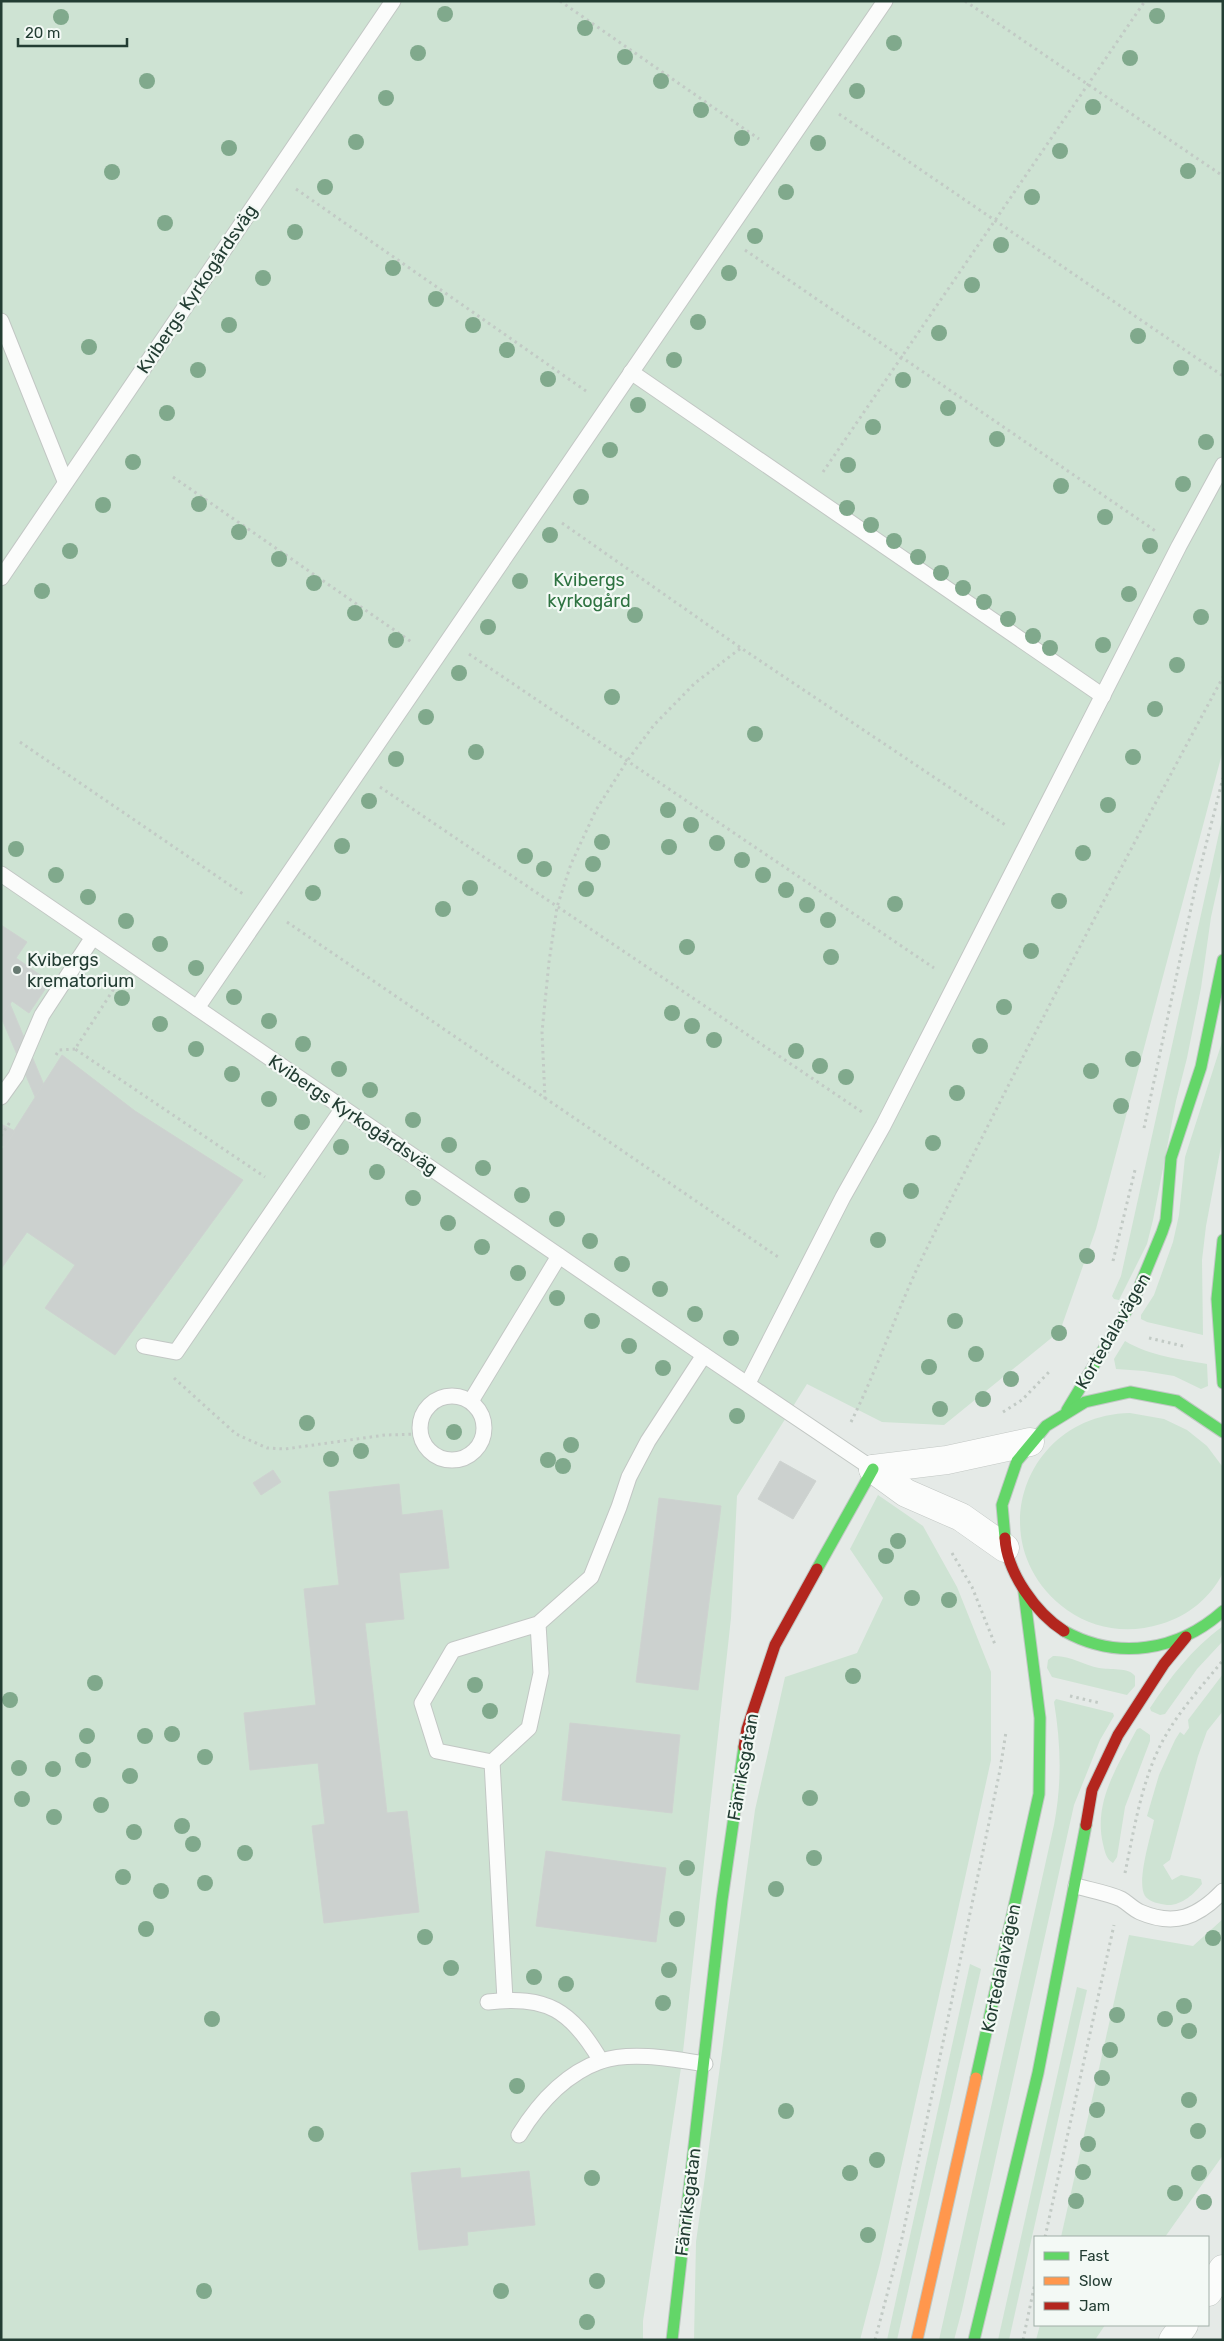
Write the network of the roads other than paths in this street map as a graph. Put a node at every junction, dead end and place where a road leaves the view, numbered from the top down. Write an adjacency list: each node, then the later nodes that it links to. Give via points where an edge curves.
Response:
1 (393, 1): 6 (lane, Kvibergs Kyrkogårdsväg)
2 (885, 1): 4 (lane)
3 (2, 326): 6 (lane)
4 (630, 372): 8 (lane); 12 (lane)
5 (1223, 464): 8 (lane)
6 (65, 481): 7 (lane, Kvibergs Kyrkogårdsväg)
7 (1, 578)
8 (1102, 696): 19 (lane)
9 (1, 874): 10 (lane, Kvibergs Kyrkogårdsväg)
10 (94, 937): 12 (lane, Kvibergs Kyrkogårdsväg); 13 (lane, via 42,1015 16,1076)
11 (1223, 960): 22 (main road, Kortedalavägen, via 1201,1067 1171,1158 1166,1220 1148,1270)
12 (197, 1008): 14 (lane, Kvibergs Kyrkogårdsväg)
13 (1, 1097)
14 (343, 1108): 16 (lane, Kvibergs Kyrkogårdsväg); 17 (lane, via 176,1352)
15 (1223, 1240): 20 (main road, via 1217,1299)
16 (560, 1256): 18 (lane, Kvibergs Kyrkogårdsväg); 21 (lane)
17 (144, 1346)
18 (704, 1356): 19 (lane, Kvibergs Kyrkogårdsväg); 29 (lane, via 629,1477 590,1577)
19 (748, 1383): 25 (lane, Kvibergs Kyrkogårdsväg, via 787,1413)
20 (1223, 1383)
21 (470, 1401): 21 (lane, via 481,1413 485,1428 480,1443 470,1455 460,1459 440,1458 431,1452 420,1434 422,1418 430,1404 450,1396 461,1396)
22 (1067, 1410): 23 (main road, Kortedalavägen, via 1083,1402 1116,1394 1151,1395 1185,1405); 24 (main road, Kortedalavägen)
23 (1223, 1432)
24 (1030, 1442): 25 (street, via 948,1460); 26 (main road, Kortedalavägen, via 1007,1486 1002,1516)
25 (874, 1469): 26 (street, Kvibergs Kyrkogårdsväg, via 906,1493 961,1516); 37 (main road, Fänriksgatan, via 775,1645 747,1729 722,1900)
26 (1005, 1548): 27 (main road, Kortedalavägen, via 1012,1571)
27 (1024, 1592): 30 (main road, Kortedalavägen, via 1035,1607 1063,1630 1097,1645 1151,1648); 43 (main road, Kortedalavägen, via 1038,1694 1043,1764 1039,1794)
28 (1223, 1611): 30 (main road, Kortedalavägen)
29 (538, 1624): 31 (lane, via 541,1673 530,1728); 31 (lane, via 453,1650 422,1703 437,1751)
30 (1186, 1637): 32 (main road, Kortedalavägen, via 1132,1712 1092,1790)
31 (492, 1762): 34 (lane)
32 (1076, 1886): 33 (lane, via 1120,1899 1139,1912 1164,1920 1187,1917 1208,1906); 44 (main road, Kortedalavägen, via 1038,2073)
33 (1223, 1891)
34 (505, 2000): 35 (lane); 36 (lane, via 543,2004 565,2015 589,2041)
35 (488, 2002)
36 (601, 2061): 37 (lane, via 628,2057); 38 (lane, via 554,2089 533,2111)
37 (705, 2064): 42 (main road, Fänriksgatan)
38 (519, 2135)
39 (1223, 2269): 40 (street)
40 (1209, 2290)
41 (1183, 2326): 45 (street)
42 (672, 2340)
43 (917, 2340)
44 (974, 2340)
45 (1173, 2340)

